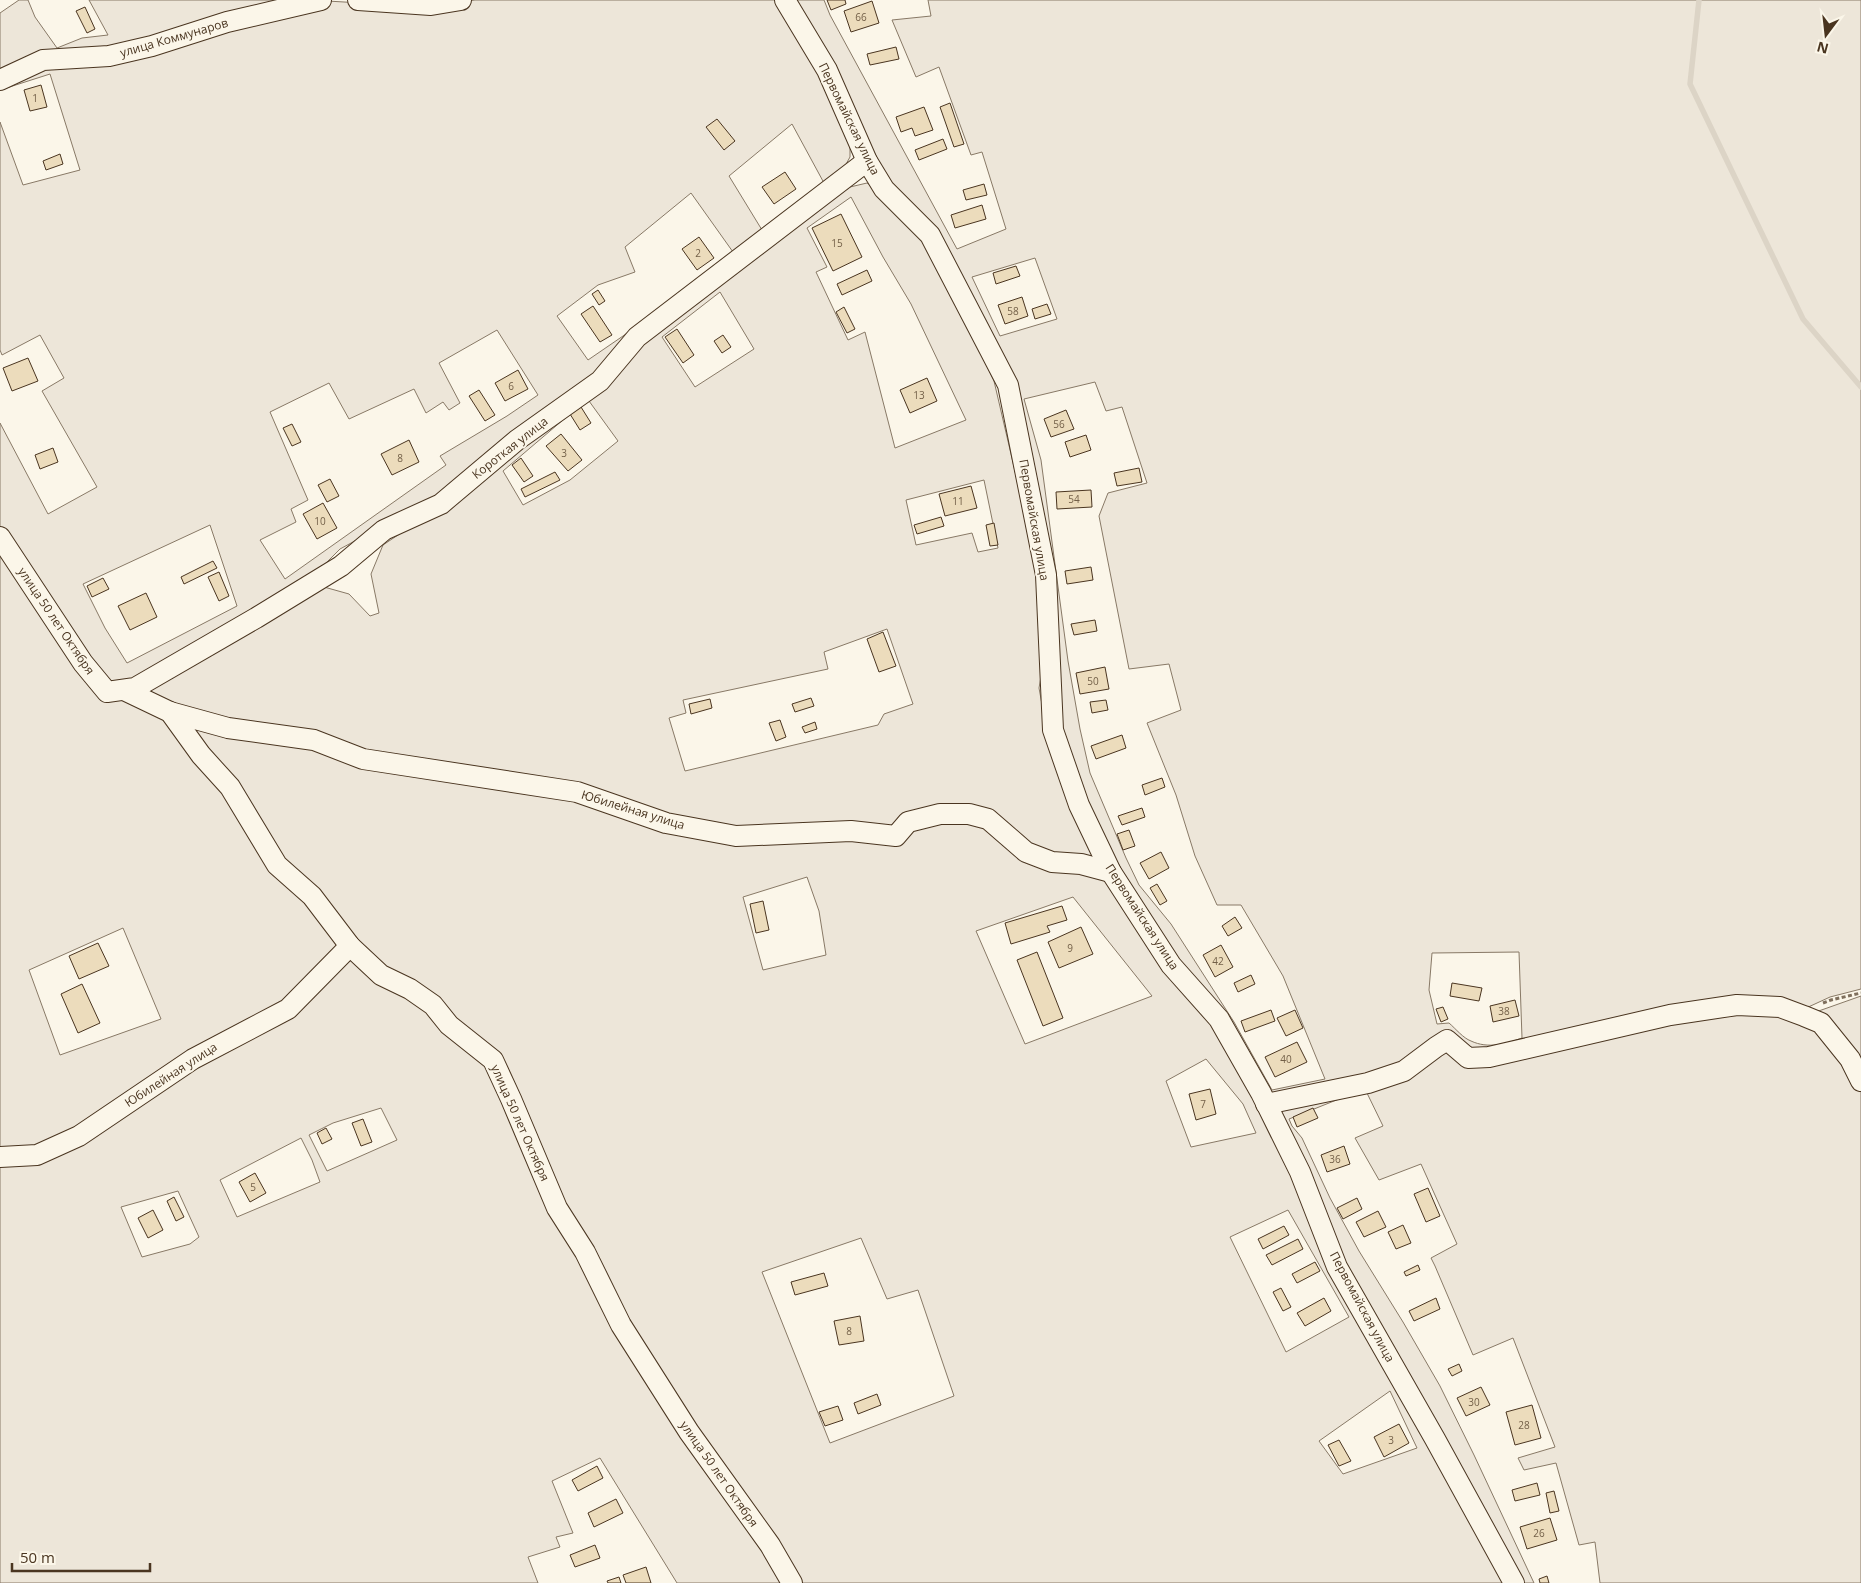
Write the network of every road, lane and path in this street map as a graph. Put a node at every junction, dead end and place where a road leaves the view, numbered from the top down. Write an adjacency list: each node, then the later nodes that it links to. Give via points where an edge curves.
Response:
1 (321, 0): 5 (street, улица Коммунаров, via 227,22 109,56 43,60)
2 (358, 0): 3 (street, via 431,5)
3 (461, 0)
4 (785, 0): 6 (street, Первомайская улица, via 826,70)
5 (0, 80)
6 (867, 161): 8 (street, Короткая улица, via 637,337 600,381 517,440 441,504 384,530 341,566 135,688); 10 (street, Первомайская улица, via 884,189 930,235 1008,384 1046,575 1053,730 1079,805)
7 (0, 537): 8 (street, улица 50 лет Октября, via 83,663 107,692)
8 (124, 690): 9 (street, улица 50 лет Октября)
9 (170, 712): 10 (street, Юбилейная улица, via 228,728 314,740 363,759 577,792 666,823 736,836 851,831 896,836 908,822 940,814 969,814 988,819 1026,852 1052,862 1080,864); 11 (street, улица 50 лет Октября, via 201,755 230,787 277,865 312,896)
10 (1111, 872): 15 (street, Первомайская улица, via 1171,965 1219,1019)
11 (350, 946): 16 (street, Юбилейная улица, via 288,1009 193,1059 79,1136 37,1155); 17 (street, улица 50 лет Октября, via 381,975 433,1005 449,1024 493,1060 557,1208 585,1252 622,1325 689,1432 770,1546)
12 (1861, 993): 13 (path, via 1831,1000)
13 (1804, 1016): 14 (street, via 1820,1023 1835,1038); 15 (street, via 1780,1008 1737,1005 1670,1015 1489,1057 1468,1058 1448,1040 1404,1071 1368,1083)
14 (1861, 1081)
15 (1266, 1104): 18 (street, Первомайская улица, via 1300,1172 1337,1267)
16 (0, 1157)
17 (792, 1583)
18 (1514, 1583)

